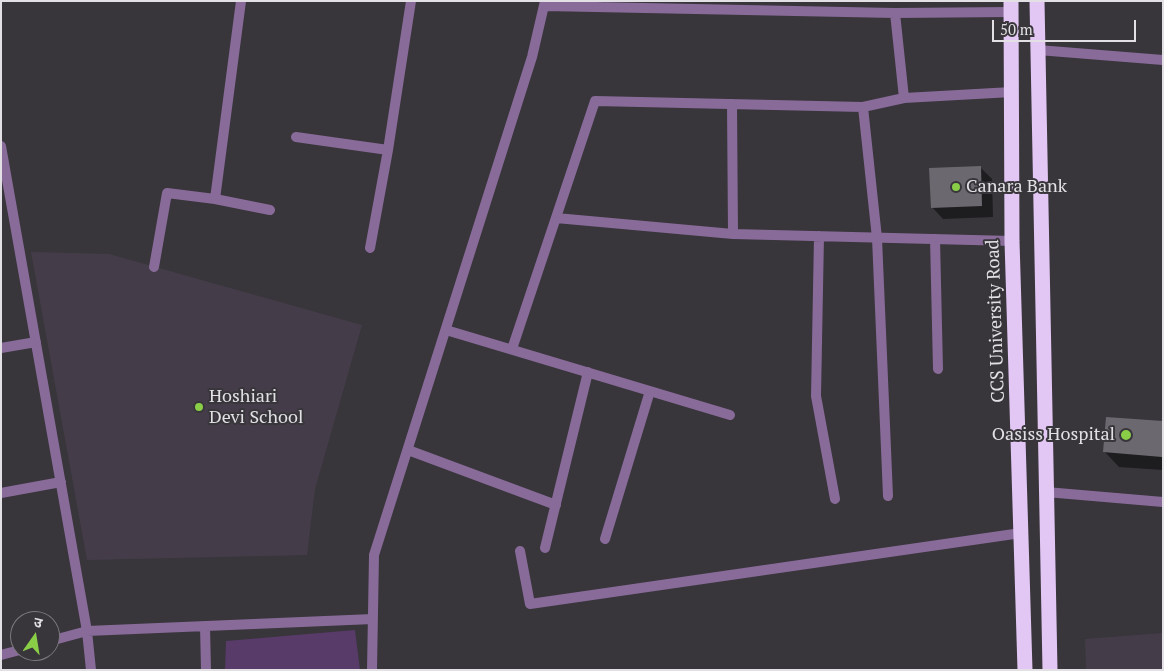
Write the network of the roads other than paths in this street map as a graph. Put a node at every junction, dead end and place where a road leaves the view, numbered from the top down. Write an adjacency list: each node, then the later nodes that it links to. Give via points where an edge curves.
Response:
1 (241, 1): 16 (street)
2 (411, 1): 15 (street)
3 (1037, 1): 7 (highway)
4 (545, 3): 6 (street); 26 (street, via 532,57)
5 (1011, 7): 6 (street); 9 (highway, CCS University Road)
6 (894, 13): 10 (street)
7 (1038, 50): 8 (street); 36 (highway)
8 (1163, 60)
9 (1012, 92): 10 (street); 23 (highway, CCS University Road)
10 (904, 98): 12 (street)
11 (732, 104): 12 (street); 18 (street, via 595,101); 19 (street)
12 (863, 106): 21 (street)
13 (296, 137): 15 (street)
14 (1, 146): 27 (street)
15 (388, 150): 24 (street)
16 (215, 200): 17 (street); 25 (street, via 166,192)
17 (270, 210)
18 (556, 218): 19 (street); 29 (street)
19 (734, 234): 20 (street)
20 (819, 236): 21 (street); 39 (street, via 816,396)
21 (877, 238): 22 (street); 38 (street)
22 (935, 239): 23 (street); 30 (street)
23 (1012, 241): 42 (highway, CCS University Road)
24 (370, 248)
25 (154, 266)
26 (446, 330): 29 (street); 34 (street)
27 (36, 342): 28 (street); 35 (street)
28 (1, 348)
29 (512, 350): 31 (street)
30 (938, 369)
31 (588, 372): 32 (street); 41 (street)
32 (650, 391): 33 (street); 43 (street)
33 (730, 414)
34 (408, 450): 41 (street); 46 (street, via 374,555)
35 (60, 482): 37 (street); 48 (street)
36 (1046, 492): 40 (street); 54 (highway)
37 (1, 494)
38 (888, 496)
39 (835, 499)
40 (1163, 502)
41 (556, 505): 44 (street)
42 (1021, 533): 45 (street, via 530,604); 53 (highway, CCS University Road)
43 (605, 539)
44 (545, 548)
45 (520, 551)
46 (373, 619): 47 (street); 52 (street)
47 (205, 626): 48 (street); 51 (street)
48 (87, 631): 49 (street); 50 (street)
49 (60, 638)
50 (92, 670)
51 (206, 670)
52 (372, 670)
53 (1025, 670)
54 (1050, 670)

